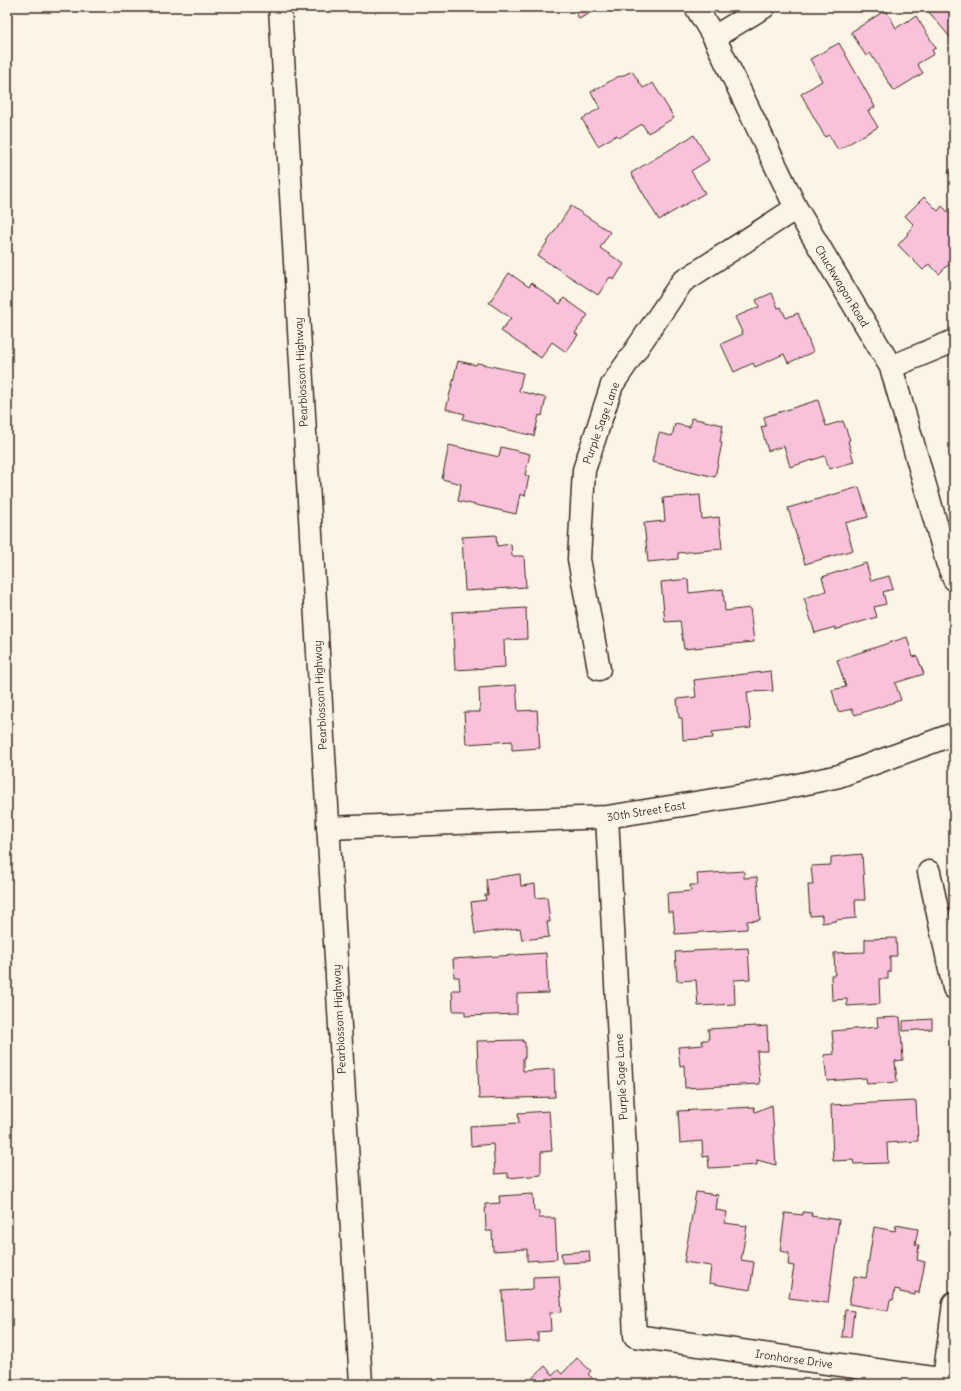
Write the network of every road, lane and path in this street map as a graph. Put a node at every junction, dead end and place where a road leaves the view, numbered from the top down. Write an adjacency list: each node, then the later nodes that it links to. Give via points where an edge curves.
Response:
1 (280, 7): 12 (street, Pearblossom Highway)
2 (696, 7): 4 (street, Chuckwagon Road)
3 (764, 7): 4 (street)
4 (714, 37): 5 (street, Chuckwagon Road)
5 (796, 208): 7 (street, Chuckwagon Road); 9 (street, Purple Sage Lane, via 682,282 612,386 584,470 579,559)
6 (954, 341): 7 (street)
7 (891, 367): 8 (street, Chuckwagon Road)
8 (954, 579)
9 (599, 668)
10 (954, 734): 11 (street, 30th Street East, via 839,776 770,792)
11 (607, 817): 12 (street, 30th Street East); 16 (street, Purple Sage Lane)
12 (328, 828): 18 (street, Pearblossom Highway)
13 (929, 872): 14 (street)
14 (954, 988)
15 (954, 1303): 17 (street)
16 (635, 1336): 17 (street, Ironhorse Drive)
17 (949, 1380)
18 (361, 1384)

